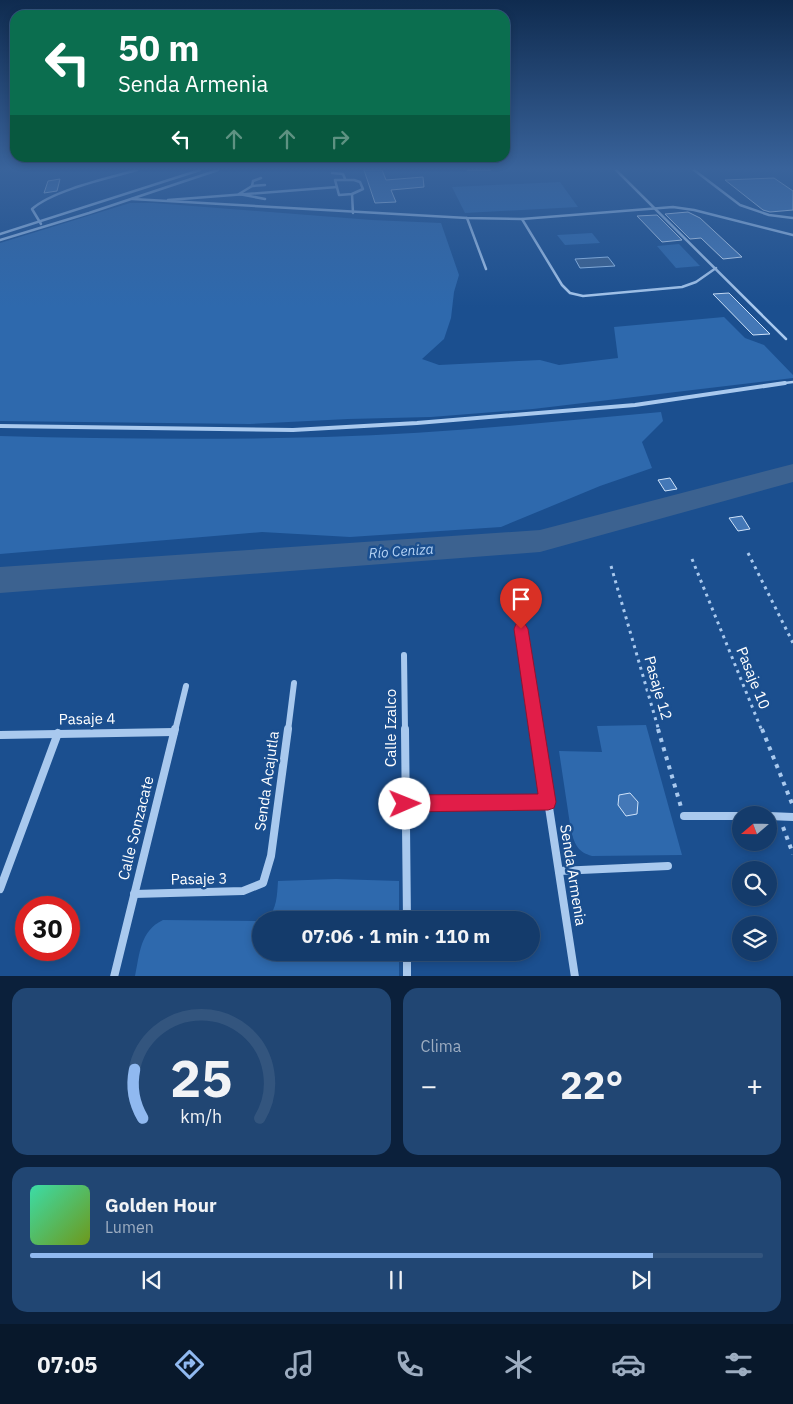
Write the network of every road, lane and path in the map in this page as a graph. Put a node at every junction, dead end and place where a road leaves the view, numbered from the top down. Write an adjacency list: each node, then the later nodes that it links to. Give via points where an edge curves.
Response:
1 (34, 216): 12 (lane)
2 (63, 216): 12 (lane)
3 (82, 216): 13 (lane)
4 (420, 216): 9 (lane)
5 (564, 216): 11 (lane)
6 (664, 216): 17 (lane)
7 (714, 216): 15 (lane)
8 (768, 216): 10 (lane)
9 (467, 218): 11 (lane); 18 (lane)
10 (793, 218)
11 (522, 219): 17 (lane, via 570,293 583,296 682,287)
12 (40, 223): 13 (lane); 14 (lane)
13 (44, 228): 16 (lane)
14 (0, 234)
15 (793, 235)
16 (0, 240)
17 (716, 268): 19 (lane)
18 (486, 269)
19 (786, 339)
20 (793, 382): 21 (lane, via 635,405 417,424 293,430)
21 (0, 426)
22 (748, 553): 26 (path)
23 (692, 559): 35 (path, Pasaje 10)
24 (610, 566): 36 (path, Pasaje 12)
25 (521, 629): 33 (street, Senda Armenia)
26 (793, 643)
27 (404, 655): 34 (street, Calle Izalco)
28 (294, 683): 43 (street, Senda Acajutla, via 271,856)
29 (186, 686): 30 (street, Calle Sonzacate)
30 (174, 732): 31 (street, Pasaje 4); 45 (street, Calle Sonzacate)
31 (58, 733): 32 (street, Pasaje 4); 44 (street)
32 (0, 735)
33 (548, 802): 34 (street); 42 (street, Senda Armenia)
34 (405, 804): 46 (street, Calle Izalco)
35 (793, 806)
36 (684, 816): 37 (street)
37 (732, 816)
38 (779, 816): 39 (street); 40 (path)
39 (793, 817)
40 (793, 854)
41 (668, 866): 42 (street)
42 (559, 870): 50 (street, Senda Armenia)
43 (263, 883): 45 (street, Pasaje 3, via 244,891)
44 (0, 888)
45 (134, 894): 48 (street, Calle Sonzacate)
46 (407, 911)
47 (407, 961): 49 (street)
48 (114, 976)
49 (407, 976)
50 (576, 976)

